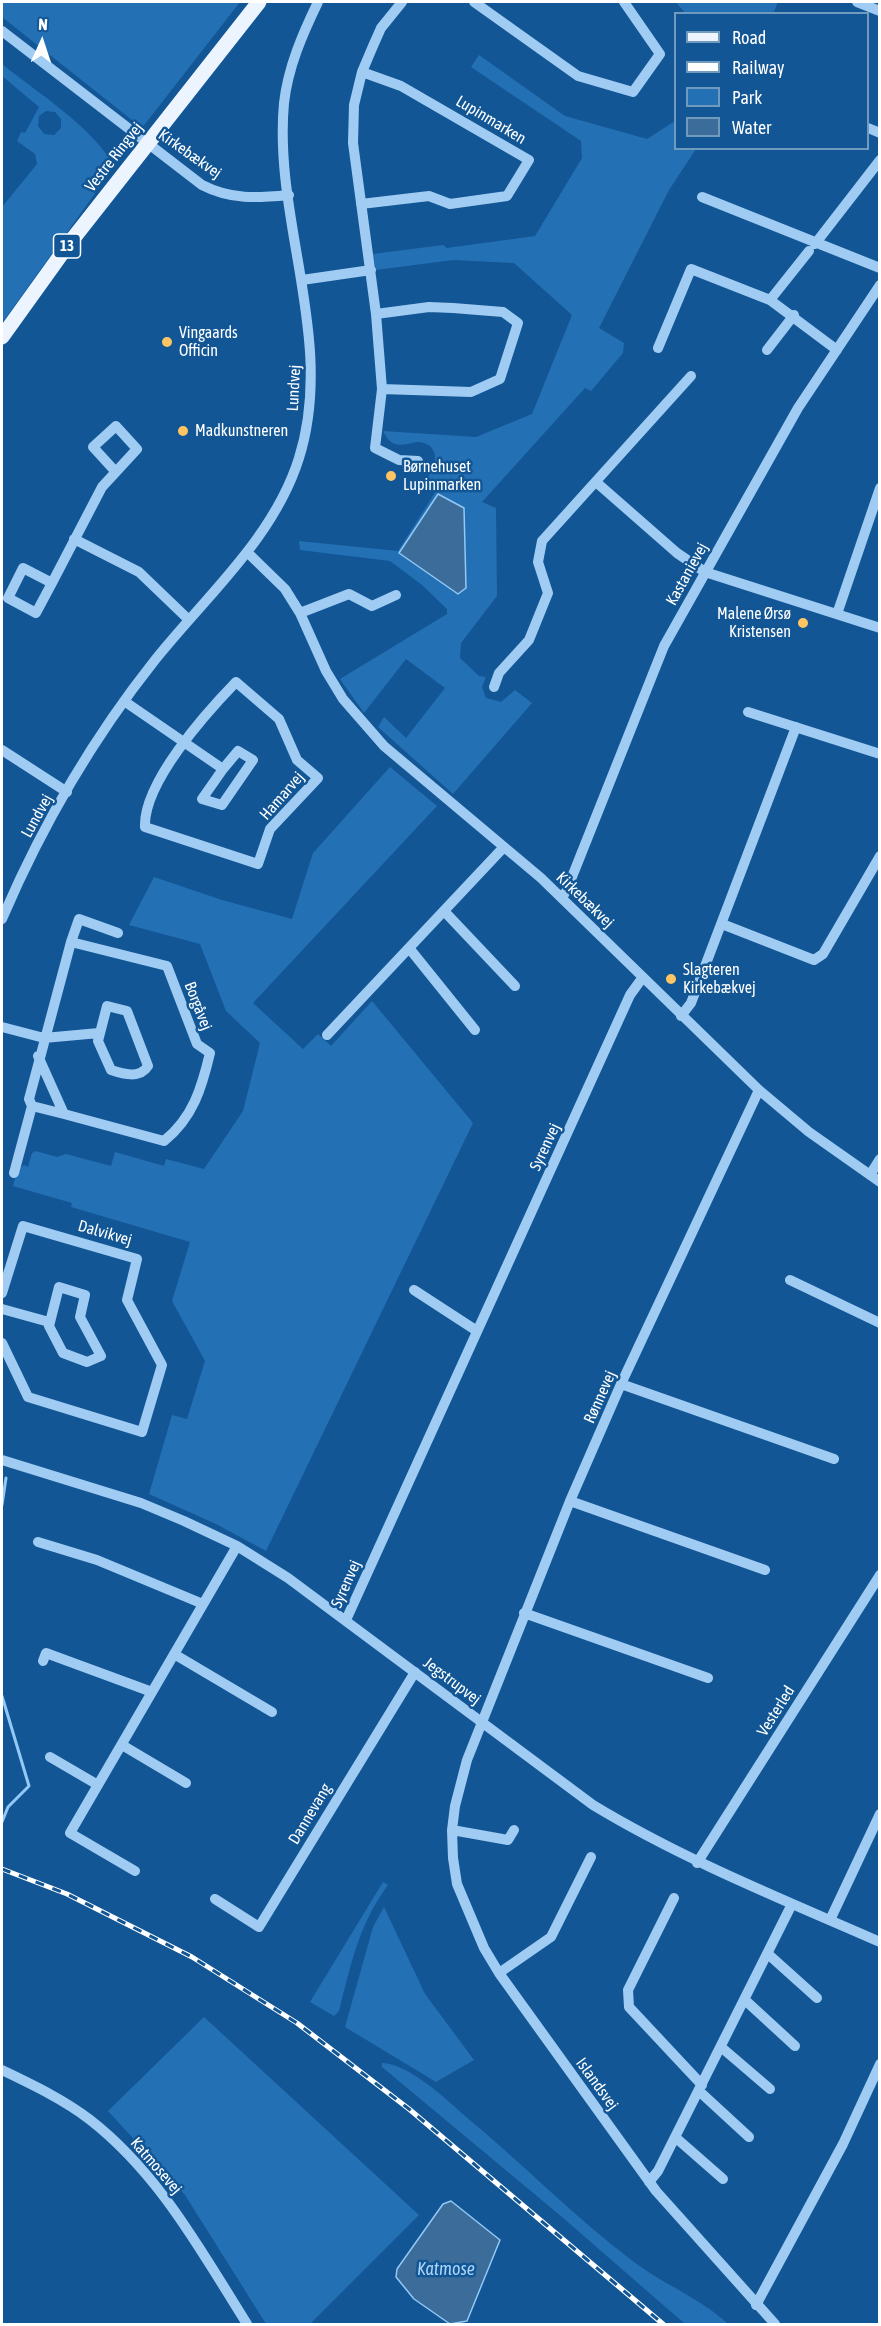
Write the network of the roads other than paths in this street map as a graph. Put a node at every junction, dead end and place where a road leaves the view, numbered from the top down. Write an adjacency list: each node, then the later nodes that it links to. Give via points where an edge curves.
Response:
1 (259, 2): 22 (main road, Vestre Ringvej / 13, via 68,245)
2 (318, 2): 11 (street, Lundvej, via 304,30 285,101 283,135)
3 (402, 2): 9 (street, via 381,28)
4 (474, 2): 5 (street, via 578,76 633,93 660,54)
5 (624, 2)
6 (857, 2): 7 (street)
7 (879, 11)
8 (2, 31): 11 (street, Kirkebækvej, via 202,184 240,198)
9 (362, 72): 13 (street, via 354,105 353,143); 13 (street, Lupinmarken, via 401,86 529,160 507,196 450,204 429,196)
10 (879, 160): 14 (street)
11 (289, 195): 17 (street, Lundvej)
12 (702, 197): 14 (street)
13 (361, 204): 16 (street)
14 (812, 247): 15 (street); 19 (street)
15 (879, 268)
16 (371, 270): 17 (street); 20 (street)
17 (302, 280): 33 (street, Lundvej, via 312,367 307,432 287,490)
18 (879, 285): 25 (street, Kastanievej)
19 (770, 300): 21 (street); 23 (street, via 691,269)
20 (376, 314): 27 (street); 27 (street, via 453,308 503,312 518,323 500,379 471,392)
21 (794, 315): 24 (street); 25 (street)
22 (2, 337)
23 (658, 348)
24 (767, 350)
25 (837, 350): 34 (street, Kastanievej, via 798,408)
26 (691, 376): 30 (street)
27 (382, 389): 28 (street, via 375,448 399,460)
28 (417, 461)
29 (114, 470): 32 (street)
30 (596, 482): 34 (street, via 677,554); 41 (street, via 542,541 538,562 548,593 529,640 499,673)
31 (879, 488): 38 (street)
32 (74, 539): 35 (street); 39 (street, via 139,572)
33 (247, 552): 37 (street, Kirkebækvej, via 285,589); 39 (street, Lundvej)
34 (705, 572): 38 (street); 52 (street, Kastanievej, via 664,646)
35 (52, 583)
36 (396, 595): 37 (street, via 372,606 350,594)
37 (300, 614): 50 (street, Kirkebækvej, via 326,671 366,727)
38 (837, 614): 40 (street)
39 (189, 620): 42 (street, Lundvej)
40 (879, 628)
41 (494, 687)
42 (124, 701): 45 (street); 49 (street, Lundvej)
43 (748, 712): 44 (street)
44 (796, 727): 47 (street); 55 (street)
45 (184, 743): 45 (street, Hamarvej, via 151,794 144,814 145,827 258,864 270,829 318,778 297,759 279,718 236,682); 48 (street)
46 (2, 750): 49 (street, Lundvej)
47 (879, 754)
48 (223, 769): 48 (street, via 207,791 202,799 222,805 253,760 238,751)
49 (67, 792): 54 (street, Lundvej, via 20,877)
50 (503, 848): 52 (street, Kirkebækvej); 53 (street)
51 (879, 856): 55 (street, via 823,954 814,960)
52 (561, 897): 59 (street, Kirkebækvej)
53 (444, 911): 58 (street); 60 (street)
54 (2, 919)
55 (722, 924): 61 (street, via 691,1003)
56 (118, 933): 57 (street, via 79,919)
57 (71, 942): 66 (street); 70 (street, Borgåvej, via 167,966 197,1044 210,1053 201,1094 164,1141)
58 (409, 948): 63 (street); 65 (street)
59 (642, 977): 61 (street, Kirkebækvej); 81 (street, Syrenvej, via 630,995)
60 (515, 986)
61 (681, 1016): 68 (street, Kirkebækvej)
62 (2, 1027): 66 (street)
63 (475, 1030)
64 (99, 1033): 64 (street, via 98,1041 111,1070 128,1076 148,1066 127,1011 107,1006); 66 (street)
65 (327, 1035)
66 (44, 1038): 67 (street)
67 (39, 1056): 69 (street, via 29,1099); 70 (street)
68 (759, 1090): 73 (street, Kirkebækvej); 83 (street, Rønnevej)
69 (32, 1106): 70 (street, Borgåvej); 72 (street)
70 (64, 1114)
71 (879, 1159): 73 (street)
72 (14, 1173)
73 (870, 1175): 74 (street, Kirkebækvej)
74 (879, 1182)
75 (790, 1280): 80 (street)
76 (414, 1290): 81 (street)
77 (2, 1293): 82 (street, Dalvikvej, via 23,1226 137,1259 127,1300 162,1365 142,1432 28,1397)
78 (2, 1309): 79 (street)
79 (49, 1322): 79 (street, via 63,1353 87,1362 101,1356 80,1317 85,1295 59,1287)
80 (879, 1323)
81 (477, 1331): 93 (street, Syrenvej)
82 (2, 1343)
83 (621, 1384): 85 (street); 86 (street, Rønnevej)
84 (2, 1460): 88 (street, Jegstrupvej, via 141,1503)
85 (834, 1460)
86 (570, 1501): 89 (street); 92 (street, Rønnevej)
87 (38, 1542): 91 (street, via 97,1560)
88 (237, 1546): 91 (street); 93 (street, Jegstrupvej)
89 (765, 1570)
90 (879, 1575): 109 (street, Vesterled)
91 (203, 1604): 94 (street)
92 (524, 1612): 97 (street); 100 (street, Rønnevej)
93 (346, 1620): 96 (street, Jegstrupvej)
94 (174, 1654): 98 (street); 99 (street)
95 (43, 1661): 98 (street, via 46,1653)
96 (415, 1672): 100 (street, Jegstrupvej); 112 (street, Dannevang, via 259,1927)
97 (708, 1678)
98 (152, 1692): 101 (street)
99 (272, 1712)
100 (482, 1722): 106 (street, Islandsvej, via 460,1780); 109 (street, Jegstrupvej, via 593,1805)
101 (122, 1745): 103 (street); 104 (street)
102 (50, 1757): 104 (street)
103 (186, 1783)
104 (98, 1785): 110 (street, via 70,1833)
105 (879, 1814): 114 (street)
106 (452, 1830): 107 (street, via 508,1840); 117 (street, Islandsvej, via 457,1884)
107 (514, 1830)
108 (591, 1857): 117 (street, via 551,1936)
109 (697, 1863): 113 (street, Jegstrupvej)
110 (135, 1871)
111 (674, 1898): 124 (street, via 628,1990 629,2007)
112 (215, 1899)
113 (792, 1904): 114 (street, Jegstrupvej); 116 (street)
114 (830, 1920): 115 (street, Jegstrupvej)
115 (879, 1942)
116 (768, 1954): 118 (street); 119 (street)
117 (499, 1973): 129 (street, Islandsvej)
118 (818, 1998)
119 (745, 2000): 120 (street); 121 (street)
120 (795, 2046)
121 (721, 2047): 124 (street); 125 (street)
122 (879, 2064): 130 (street, via 843,2144)
123 (2, 2070): 131 (street, Katmosevej, via 37,2086 89,2119 129,2156 161,2190)
124 (700, 2088): 126 (street); 127 (street)
125 (770, 2089)
126 (675, 2137): 128 (street); 129 (street)
127 (749, 2137)
128 (723, 2179)
129 (649, 2182): 130 (street, Islandsvej)
130 (756, 2305): 132 (street, Islandsvej)
131 (247, 2325)
132 (775, 2325)

